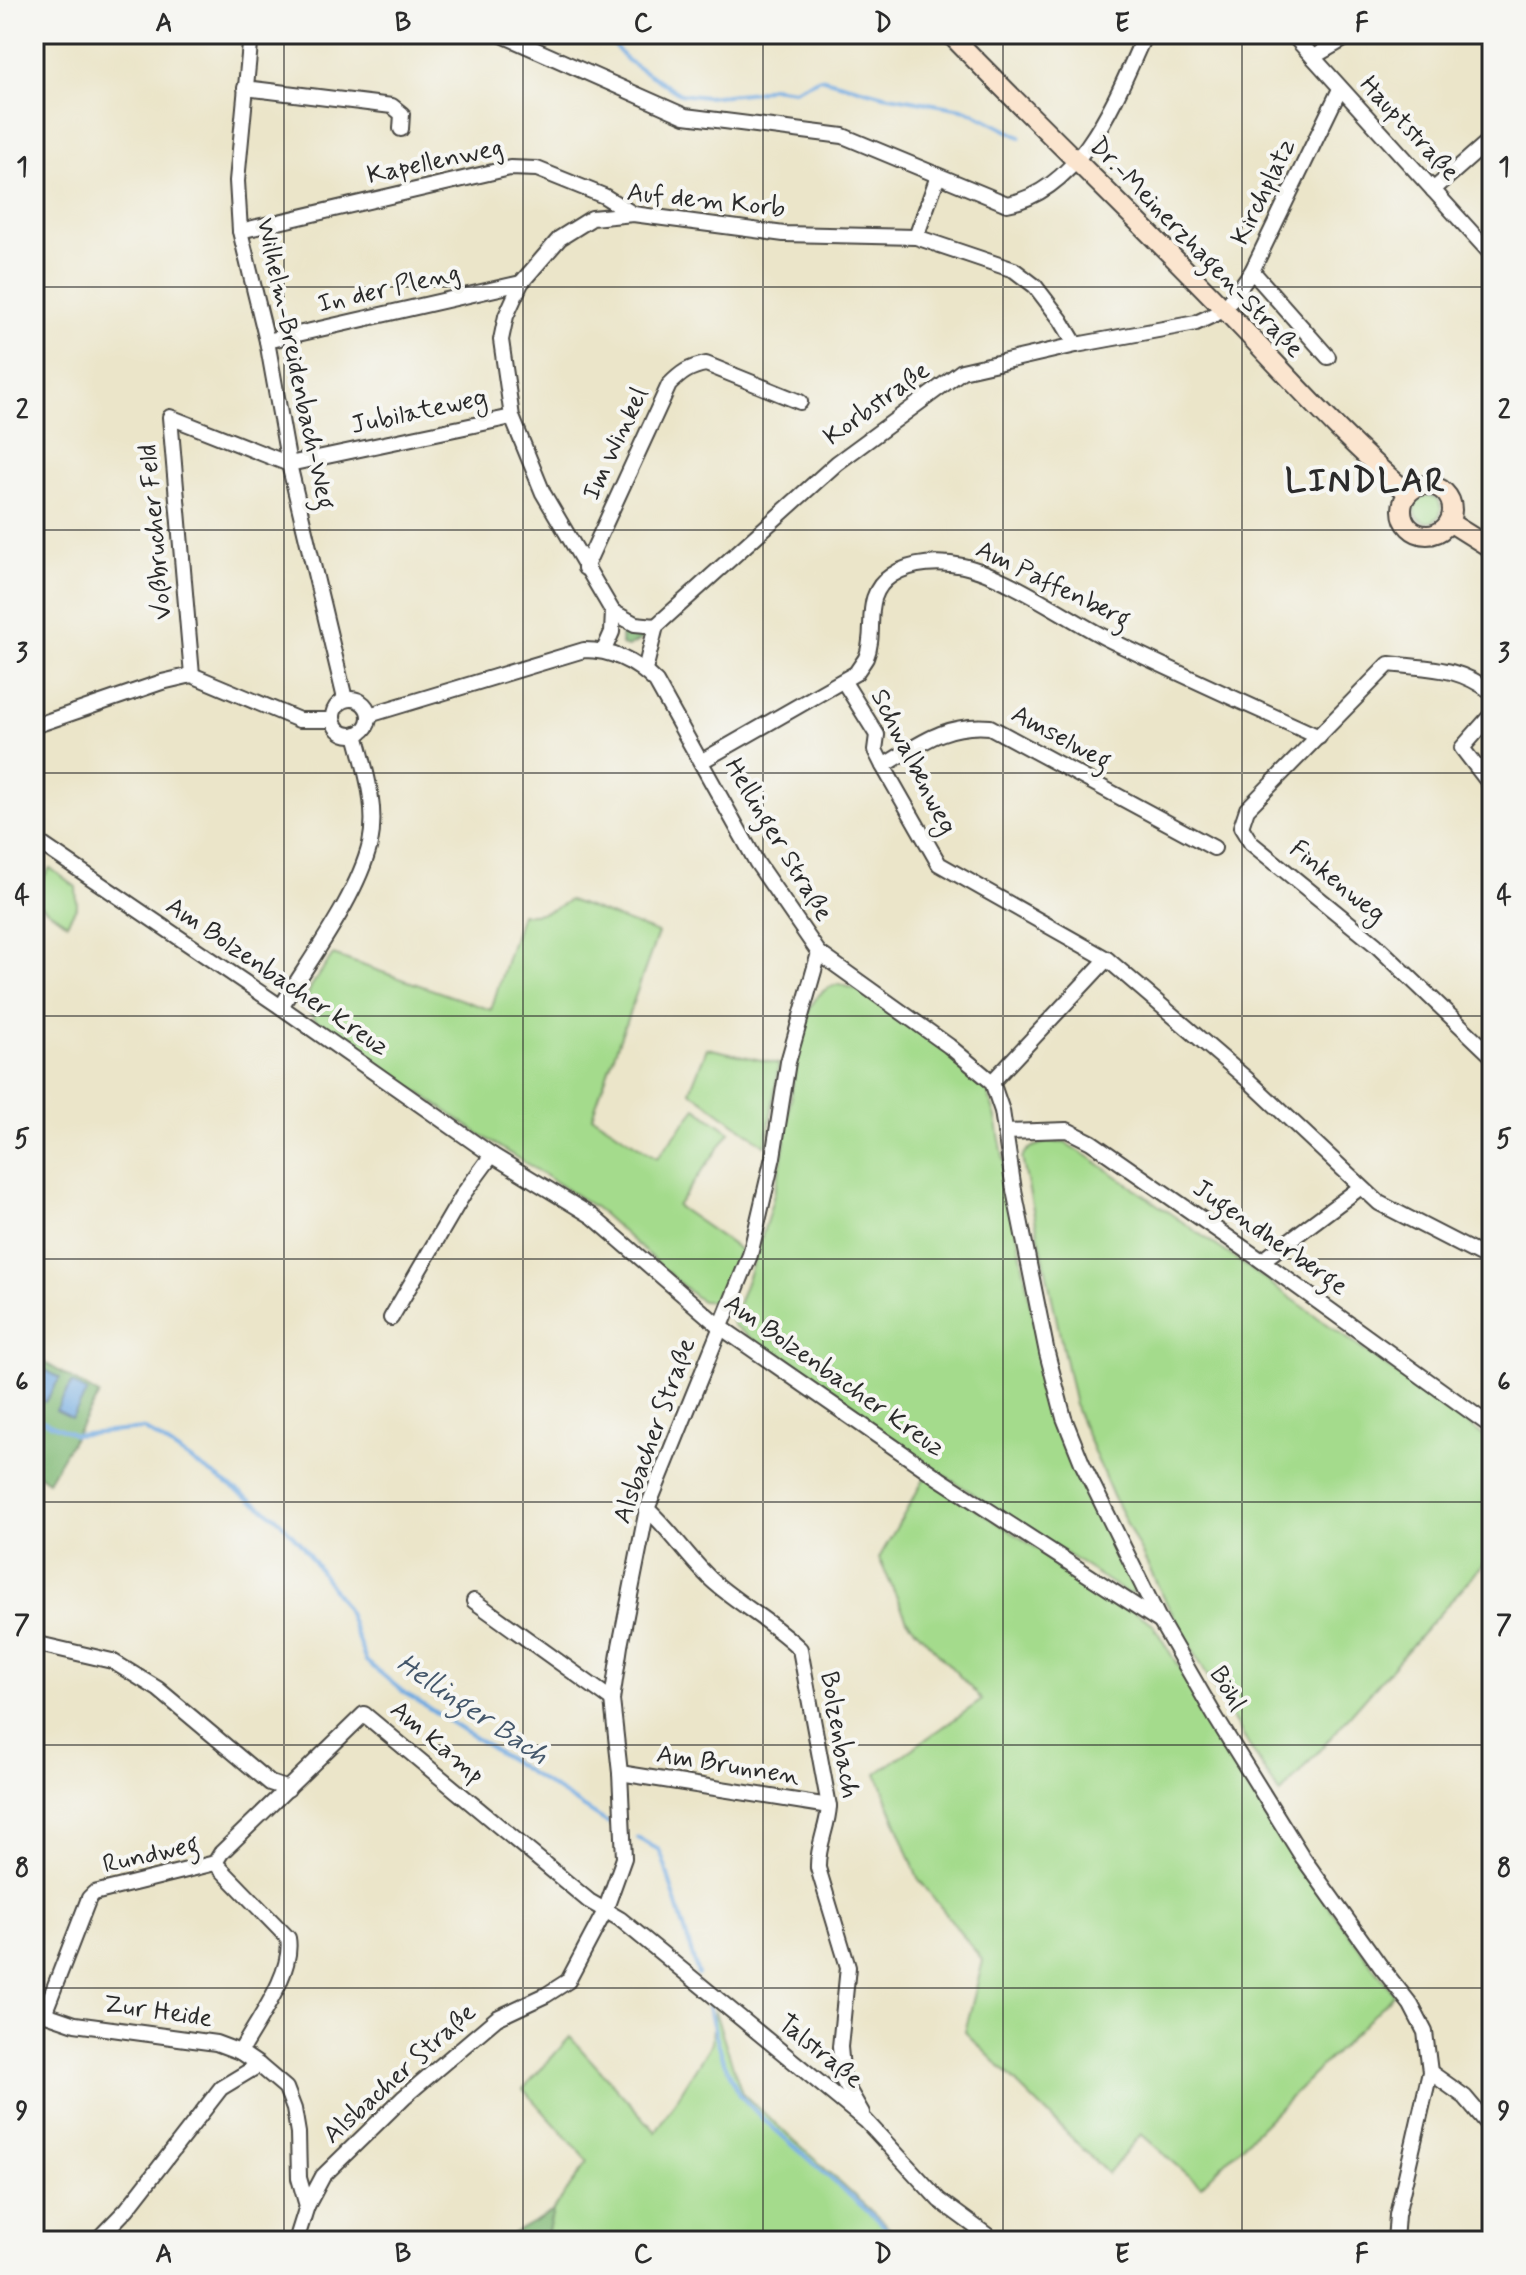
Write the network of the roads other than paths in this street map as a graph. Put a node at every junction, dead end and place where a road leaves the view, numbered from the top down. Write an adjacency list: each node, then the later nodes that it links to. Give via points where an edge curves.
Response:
1 (251, 34): 8 (street, Wilhelm-Breidenbach-Weg)
2 (500, 34): 13 (street, via 685,116 843,136)
3 (950, 34): 12 (main road, Dr.-Meinerzhagen-Straße)
4 (1145, 34): 12 (street, via 1089,148)
5 (1292, 34): 7 (street, Hauptstraße)
6 (1353, 34): 7 (street)
7 (1313, 57): 9 (street, Hauptstraße)
8 (245, 88): 10 (street, via 392,106 402,114); 16 (street, Wilhelm-Breidenbach-Weg, via 237,181)
9 (1340, 89): 14 (street, Hauptstraße); 19 (street, Kirchplatz)
10 (401, 129)
11 (1489, 144): 14 (street)
12 (1075, 162): 13 (street, via 1025,201 1007,204); 21 (main road, Dr.-Meinerzhagen-Straße)
13 (938, 176): 17 (street)
14 (1433, 190): 18 (street, Hauptstraße)
15 (633, 214): 16 (street, Kapellenweg, via 537,169 510,168); 17 (street, Auf dem Korb, via 784,234); 20 (street, Auf dem Korb, via 592,218 560,238)
16 (240, 231): 22 (street, Wilhelm-Breidenbach-Weg)
17 (916, 237): 23 (street, Auf dem Korb, via 1014,270 1035,286)
18 (1492, 255)
19 (1252, 271): 21 (street, Kirchplatz); 24 (street)
20 (521, 283): 22 (street, In der Pleng); 26 (street, Auf dem Korb, via 501,340)
21 (1224, 310): 23 (street, Korbstraße, via 1196,323); 28 (main road, Dr.-Meinerzhagen-Straße, via 1332,424)
22 (267, 341): 27 (street, Wilhelm-Breidenbach-Weg)
23 (1076, 345): 33 (street, Korbstraße, via 962,371 837,463)
24 (1328, 357)
25 (800, 402): 31 (street, Im Winkel, via 706,364 681,373 669,385)
26 (512, 417): 27 (street, Jubilateweg); 31 (street, Auf dem Korb, via 543,493)
27 (289, 464): 36 (street, Voßbrucher Feld, via 170,417); 39 (street, Wilhelm-Breidenbach-Weg)
28 (1408, 493): 29 (main road, via 1424,485 1444,492 1452,505); 29 (main road, via 1403,517 1413,532 1437,533)
29 (1449, 522): 30 (main road)
30 (1492, 549)
31 (585, 568): 32 (street, Auf dem Korb)
32 (613, 612): 33 (street, via 635,624); 34 (street)
33 (656, 626): 35 (street)
34 (604, 650): 35 (street, Hellinger Straße); 41 (street, via 584,650)
35 (645, 670): 46 (street, Hellinger Straße)
36 (192, 675): 42 (street, via 299,720); 43 (street)
37 (844, 682): 45 (street, Am Paffenberg, via 866,657 870,611 879,589 891,575 939,563 986,573 1105,637); 46 (street, Am Paffenberg); 47 (street, Schwalbenweg, via 877,735 875,750)
38 (1492, 692): 45 (street, via 1451,671 1389,664)
39 (345, 699): 41 (street, via 358,700); 42 (street)
40 (1492, 714): 48 (street, via 1462,748)
41 (369, 715): 44 (street, via 366,727)
42 (333, 720): 44 (street, via 344,734)
43 (34, 726)
44 (356, 734): 53 (street, via 371,790 370,843 350,893)
45 (1319, 737): 54 (street, Finkenweg, via 1247,809 1241,827 1251,843 1376,945)
46 (702, 761): 51 (street, Hellinger Straße, via 757,863)
47 (883, 766): 50 (street, Amselweg, via 940,732 969,725 990,727); 52 (street, Schwalbenweg, via 939,864)
48 (1492, 787)
49 (34, 839): 53 (street, Am Bolzenbacher Kreuz)
50 (1214, 848)
51 (819, 953): 55 (street, Hellinger Straße); 62 (street, Alsbacher Straße, via 788,1062 750,1255)
52 (1107, 959): 55 (street); 58 (street, Schwalbenweg, via 1248,1080)
53 (281, 1007): 57 (street, Am Bolzenbacher Kreuz)
54 (1492, 1056)
55 (992, 1082): 56 (street)
56 (1005, 1132): 59 (street, Jugendherberge, via 1067,1130 1091,1142); 66 (street, Böhl, via 1064,1418)
57 (492, 1155): 61 (street); 62 (street, Am Bolzenbacher Kreuz, via 592,1216)
58 (1361, 1187): 59 (street); 60 (street, Schwalbenweg, via 1379,1203)
59 (1262, 1261): 63 (street, Jugendherberge)
60 (1492, 1261)
61 (391, 1318)
62 (719, 1326): 64 (street, Alsbacher Straße); 66 (street, Am Bolzenbacher Kreuz, via 940,1479)
63 (1492, 1427)
64 (647, 1509): 68 (street, Alsbacher Straße); 71 (street, Bolzenbach, via 714,1582 800,1649)
65 (474, 1601): 68 (street)
66 (1160, 1621): 77 (street, Böhl, via 1303,1858 1411,2005 1425,2032)
67 (34, 1643): 70 (street, via 112,1661 158,1689 270,1783)
68 (612, 1700): 69 (street, Alsbacher Straße)
69 (620, 1773): 71 (street, Am Brunnen); 73 (street, Alsbacher Straße, via 624,1858)
70 (288, 1789): 72 (street, Am Kamp); 73 (street, Am Kamp, via 364,1714)
71 (829, 1806): 78 (street, Bolzenbach, via 818,1868 848,1967 840,2047 843,2080)
72 (215, 1863): 74 (street, Rundweg, via 94,1893); 75 (street, Rundweg, via 288,1938 291,1953)
73 (605, 1911): 78 (street, Talstraße); 80 (street, Alsbacher Straße, via 568,1981 497,2018 412,2090 323,2176)
74 (39, 2012): 75 (street, Zur Heide, via 75,2024 216,2043)
75 (240, 2052): 76 (street, Zur Heide)
76 (259, 2065): 80 (street, Zur Heide, via 286,2088 294,2109 299,2178); 81 (street, via 221,2088)
77 (1430, 2072): 79 (street, via 1465,2097); 84 (street, Böhl)
78 (866, 2121): 83 (street, Talstraße, via 939,2200)
79 (1492, 2129)
80 (307, 2206): 82 (street, Alsbacher Straße)
81 (96, 2241)
82 (296, 2241)
83 (995, 2241)
84 (1395, 2241)

